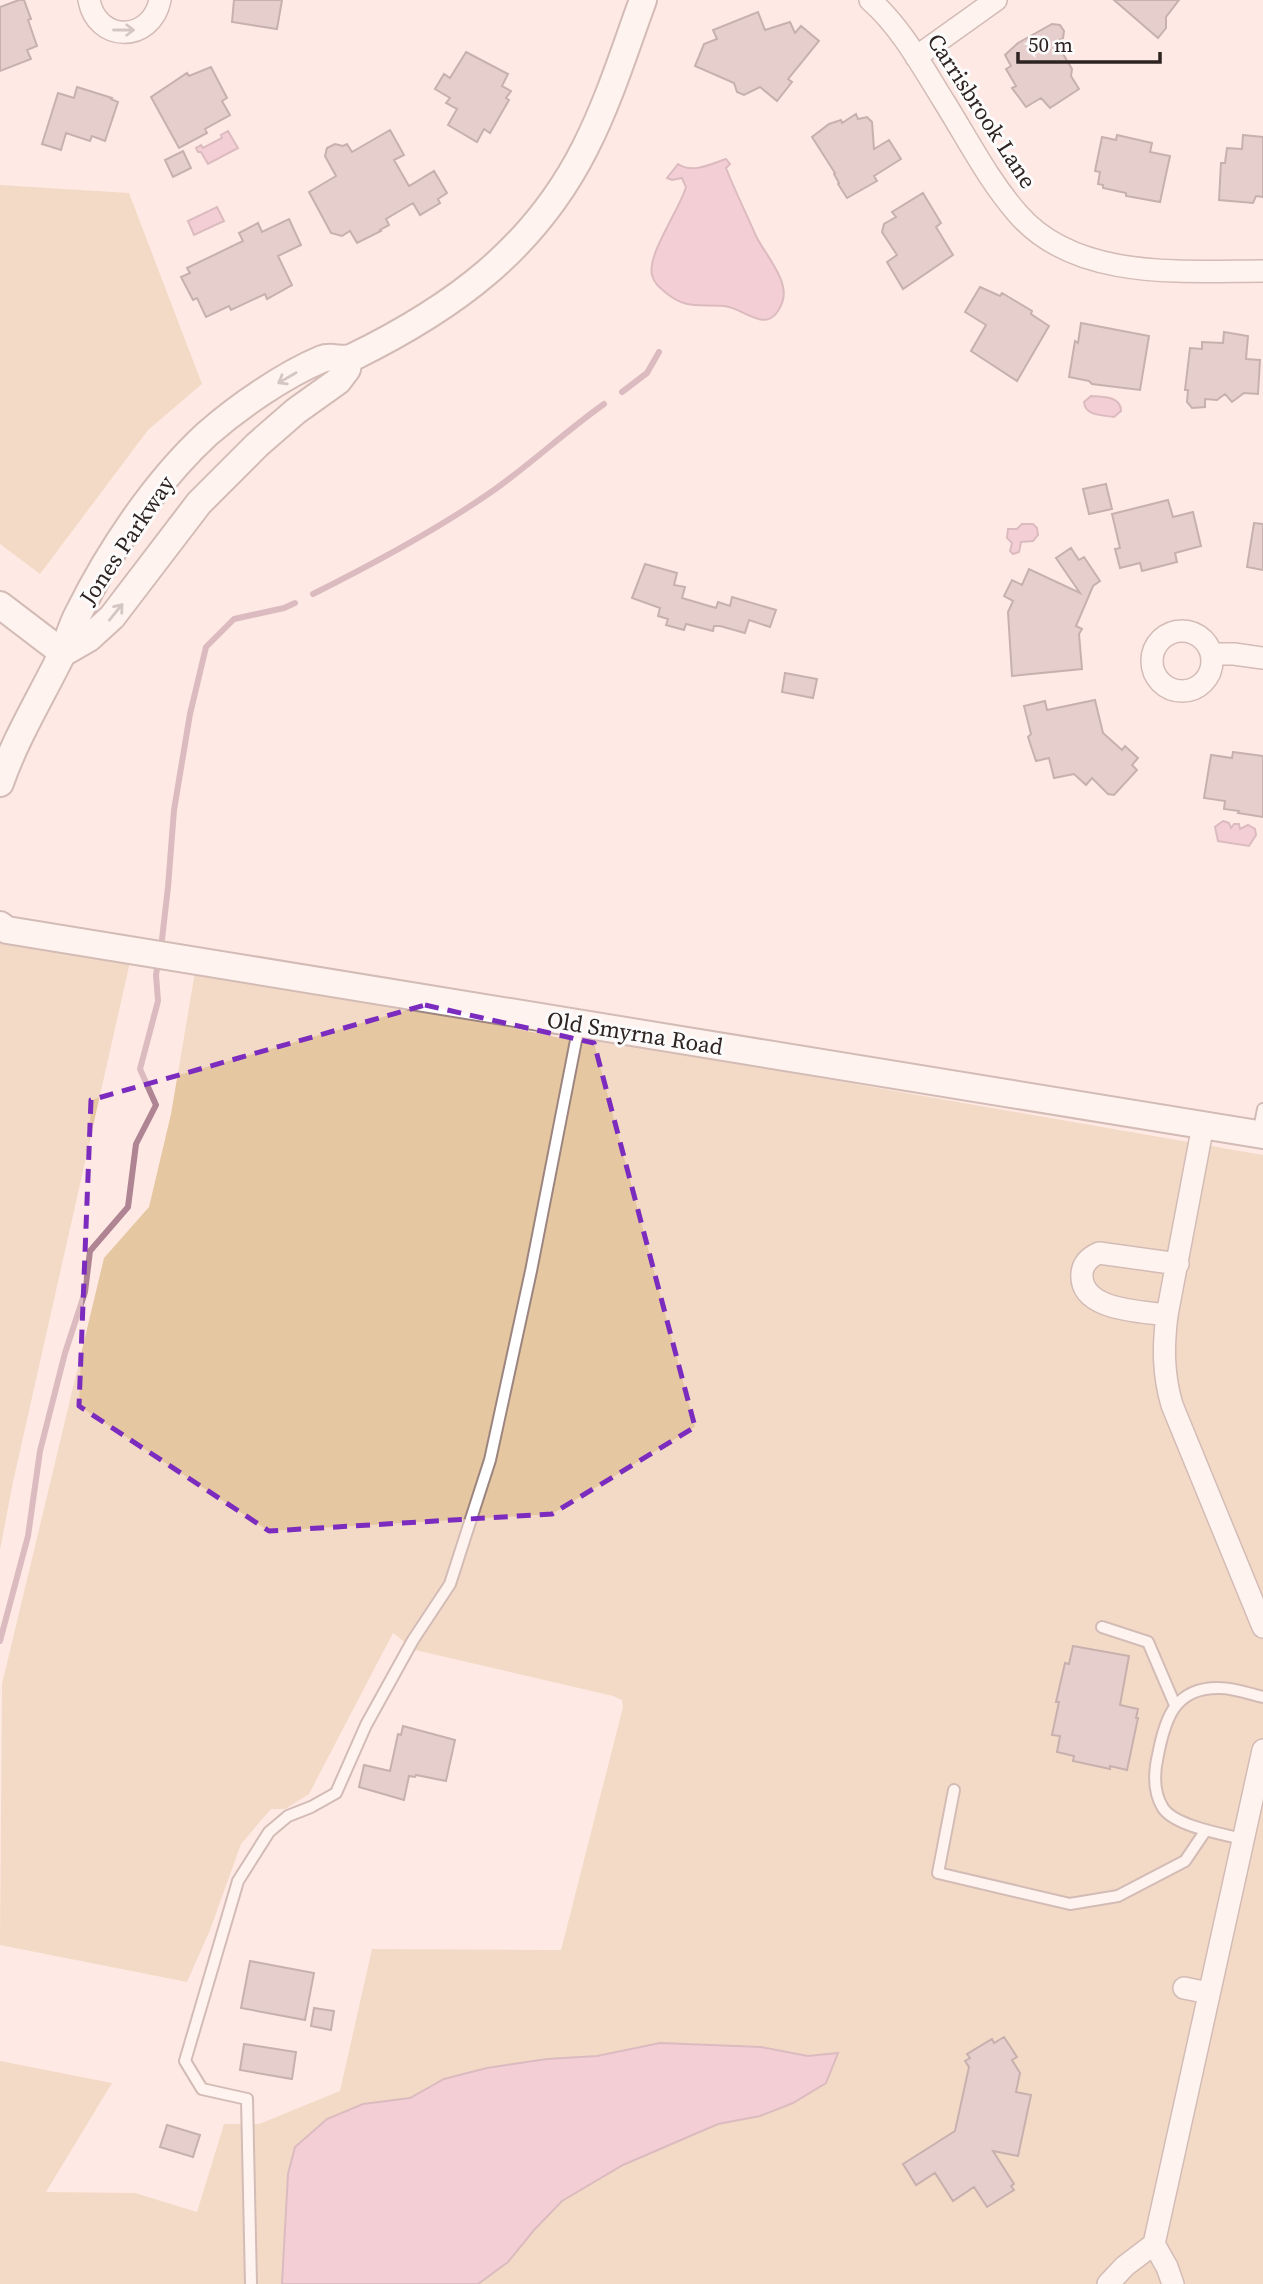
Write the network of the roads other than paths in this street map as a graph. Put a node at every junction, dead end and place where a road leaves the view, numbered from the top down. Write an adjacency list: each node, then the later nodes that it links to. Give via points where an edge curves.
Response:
1 (89, 0): 2 (street, one-way to 2, via 99,22 120,33 143,28 152,20)
2 (160, 0)
3 (643, 0): 8 (street, Jones Parkway, via 587,145 541,218 502,262 476,283 434,313)
4 (870, 0): 6 (street, Carrisbrook Lane)
5 (996, 0): 6 (street)
6 (916, 57): 7 (street, Carrisbrook Lane, via 999,188 1019,215 1048,239 1082,256 1115,264 1159,270)
7 (1263, 271)
8 (349, 359): 10 (street, Jones Parkway, one-way to 8, via 112,617 199,503 257,445 338,381); 10 (street, Jones Parkway, one-way to 10, via 326,357 282,380 208,433 151,496 125,534 77,615)
9 (0, 605): 10 (street)
10 (63, 653): 13 (street, Jones Parkway, via 18,737)
11 (1212, 654): 12 (street)
12 (1263, 658)
13 (0, 783)
14 (4, 928): 15 (street, Old Smyrna Road)
15 (579, 1024): 16 (street, Old Smyrna Road); 31 (lane, via 489,1460 450,1584 366,1725 336,1793 288,1816 269,1832 239,1881 185,2061 202,2090 247,2099)
16 (1203, 1125): 17 (street, Old Smyrna Road); 18 (street)
17 (1261, 1126)
18 (1178, 1264): 19 (street); 19 (street, via 1105,1253 1090,1258 1082,1271 1085,1290 1097,1302)
19 (1167, 1315): 21 (street, via 1163,1357 1172,1405)
20 (1102, 1627): 23 (lane, via 1148,1642)
21 (1263, 1627)
22 (1263, 1697): 23 (lane, via 1221,1688 1196,1691)
23 (1175, 1705): 26 (lane, via 1164,1727 1154,1777 1163,1808 1188,1825)
24 (1263, 1749): 27 (street)
25 (954, 1790): 26 (lane, via 938,1873 1070,1904 1118,1896 1185,1861)
26 (1206, 1830): 27 (lane)
27 (1242, 1839): 29 (street)
28 (1184, 1988): 29 (street)
29 (1209, 1993): 30 (street)
30 (1154, 2244): 32 (street); 33 (street)
31 (251, 2284)
32 (1108, 2284)
33 (1173, 2284)

